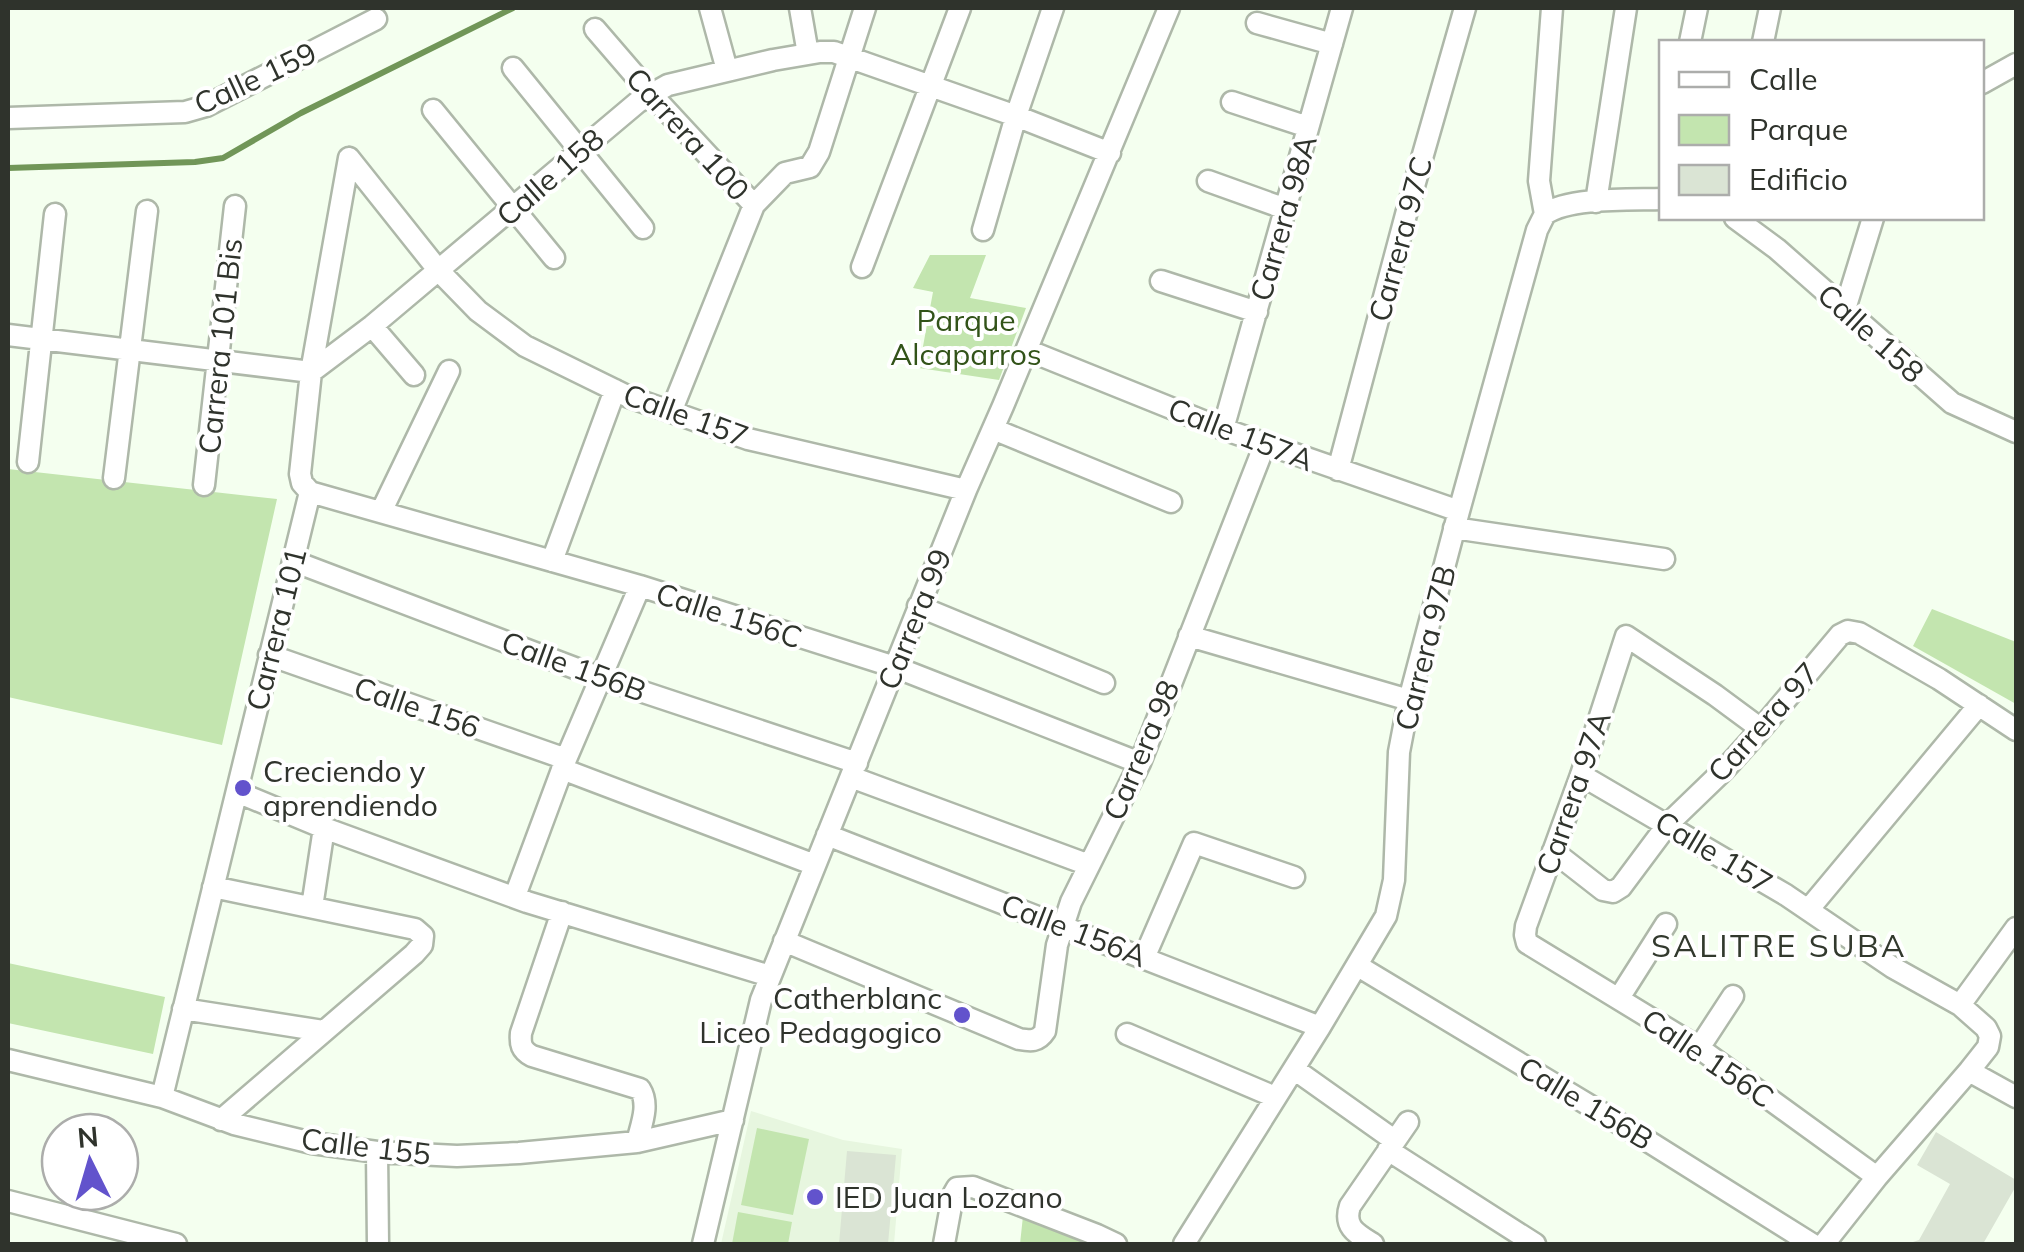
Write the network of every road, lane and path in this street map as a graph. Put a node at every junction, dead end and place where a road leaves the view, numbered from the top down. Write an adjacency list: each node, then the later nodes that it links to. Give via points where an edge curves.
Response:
1 (710, 8): 22 (street)
2 (800, 8): 19 (street)
3 (865, 8): 20 (street)
4 (960, 8): 25 (street)
5 (1053, 8): 29 (street)
6 (1169, 8): 33 (street, Carrera 99)
7 (1342, 8): 18 (street, Carrera 98A)
8 (1465, 8): 71 (street, Carrera 97C)
9 (1552, 8): 44 (street, Carrera 97B, via 1539,181)
10 (1626, 8): 37 (street)
11 (1697, 8): 16 (street)
12 (1770, 8): 17 (street)
13 (376, 19): 30 (street, Calle 159, via 186,112)
14 (1257, 23): 18 (street)
15 (595, 30): 26 (street, Carrera 100)
16 (1690, 40)
17 (1763, 40)
18 (1332, 44): 31 (street, Carrera 98A)
19 (808, 54): 20 (street, Calle 158); 22 (street, Calle 158)
20 (850, 57): 25 (street, Calle 158); 38 (street, via 810,168 785,173)
21 (512, 68): 32 (street)
22 (727, 70): 26 (street, Calle 158)
23 (2013, 72): 24 (street)
24 (1984, 83)
25 (930, 86): 29 (street, Calle 158); 50 (street)
26 (651, 94): 32 (street, Calle 158); 38 (street, Carrera 100)
27 (1232, 102): 31 (street)
28 (433, 110): 40 (street)
29 (1016, 116): 33 (street, Calle 158); 48 (street)
30 (8, 118)
31 (1308, 127): 41 (street, Carrera 98A)
32 (580, 152): 40 (street, Calle 158); 47 (street)
33 (1110, 153): 59 (street, Carrera 99)
34 (349, 158): 51 (street, Calle 157); 62 (street, Carrera 101)
35 (1208, 181): 41 (street)
36 (1659, 197): 37 (street)
37 (1596, 202): 44 (street)
38 (754, 205): 65 (street, Carrera 100)
39 (235, 206): 60 (street, Carrera 101 Bis)
40 (514, 209): 49 (street); 51 (street, Calle 158)
41 (1286, 209): 54 (street, Carrera 98A)
42 (146, 211): 58 (street)
43 (55, 214): 57 (street)
44 (1545, 214): 78 (street, Carrera 97B)
45 (1737, 220): 53 (street, Calle 158)
46 (1872, 220): 53 (street)
47 (643, 228)
48 (982, 230)
49 (554, 258)
50 (862, 267)
51 (439, 271): 55 (street, Calle 158); 64 (street, Calle 157, via 525,346)
52 (1161, 281): 54 (street)
53 (1845, 309): 68 (street, Calle 158, via 1952,404)
54 (1256, 312): 67 (street, Carrera 98A)
55 (372, 326): 62 (street, Calle 158); 63 (street)
56 (8, 334): 57 (street)
57 (40, 338): 58 (street); 70 (street)
58 (128, 349): 60 (street); 72 (street)
59 (1026, 350): 66 (street, Carrera 99); 67 (street, Calle 157A)
60 (218, 360): 62 (street); 73 (street, Carrera 101 Bis)
61 (449, 371): 77 (street)
62 (311, 372): 75 (street, Carrera 101, via 300,474)
63 (414, 375)
64 (615, 390): 65 (street, Calle 157); 81 (street)
65 (671, 412): 74 (street, Calle 157, via 748,439)
66 (993, 429): 74 (street, Carrera 99); 76 (street)
67 (1223, 429): 69 (street, Calle 157A)
68 (2016, 432)
69 (1265, 444): 71 (street, Calle 157A); 84 (street, Carrera 98)
70 (28, 462)
71 (1338, 470): 78 (street, Calle 157A)
72 (114, 478)
73 (204, 485)
74 (966, 490): 83 (street, Carrera 99)
75 (310, 492): 77 (street, Calle 156C); 80 (street, Carrera 101)
76 (1171, 502)
77 (380, 512): 81 (street, Calle 156C)
78 (1456, 520): 79 (street, Calle 157A); 89 (street, Carrera 97B)
79 (1664, 559)
80 (293, 561): 85 (street, Carrera 101); 87 (street, Calle 156B)
81 (552, 561): 82 (street, Calle 156C)
82 (640, 586): 86 (street, Calle 156C); 87 (street)
83 (918, 606): 86 (street, Carrera 99); 88 (street)
84 (1188, 636): 89 (street); 93 (street, Carrera 98)
85 (269, 655): 94 (street, Calle 156); 97 (street, Carrera 101)
86 (895, 667): 93 (street, Calle 156C); 95 (street, Carrera 99)
87 (601, 678): 94 (street); 95 (street, Calle 156B)
88 (1104, 682)
89 (1409, 700): 116 (street, Carrera 97B, via 1399,752 1394,880 1386,916)
90 (1979, 705): 91 (street, Carrera 97, via 1848,631); 92 (street); 108 (street)
91 (1761, 729): 96 (street, Carrera 97A, via 1626,636); 98 (street, Carrera 97)
92 (2016, 730)
93 (1140, 763): 103 (street, Carrera 98)
94 (564, 764): 102 (street, Calle 156); 106 (street)
95 (854, 770): 100 (street, Carrera 99); 103 (street, Calle 156B)
96 (1581, 775): 98 (street, Calle 157); 101 (street, Carrera 97A)
97 (237, 792): 99 (street); 105 (street, Carrera 101)
98 (1668, 824): 101 (street, Carrera 97, via 1613,892); 108 (street, Calle 157)
99 (324, 828): 106 (street); 107 (street)
100 (827, 836): 102 (street, Carrera 99); 111 (street, Calle 156A)
101 (1553, 852): 114 (street, Carrera 97A, via 1526,926)
102 (815, 865): 113 (street, Carrera 99)
103 (1090, 865): 111 (street, Carrera 98)
104 (1294, 878): 115 (street, via 1194,844)
105 (213, 887): 107 (street); 121 (street, Carrera 101)
106 (516, 896): 109 (street)
107 (312, 908): 123 (street, via 423,936 414,954)
108 (1808, 910): 120 (street, Calle 157)
109 (562, 912): 117 (street); 135 (street, via 520,1044 532,1056 640,1089 645,1106)
110 (1666, 924): 119 (street)
111 (1064, 926): 113 (street, Carrera 98, via 1045,1031 1031,1041); 115 (street, Calle 156A)
112 (2016, 928): 120 (street)
113 (784, 941): 117 (street, Carrera 99)
114 (1534, 948): 119 (street, Calle 156C)
115 (1144, 958): 122 (street, Calle 156A)
116 (1358, 966): 122 (street, Carrera 97B); 148 (street, Calle 156B)
117 (770, 976): 133 (street, Carrera 99)
118 (1733, 996): 125 (street)
119 (1619, 998): 125 (street, Calle 156C)
120 (1960, 1005): 128 (street, Calle 157, via 1990,1036)
121 (184, 1009): 123 (street); 129 (street, Carrera 101)
122 (1320, 1027): 127 (street, Carrera 97B)
123 (323, 1032): 132 (street)
124 (1128, 1034): 130 (street)
125 (1698, 1048): 138 (street, Calle 156C)
126 (8, 1060): 129 (street, Calle 155)
127 (1294, 1068): 130 (street, Carrera 97B); 136 (street)
128 (1969, 1071): 131 (street); 138 (street)
129 (162, 1097): 132 (street, Calle 155)
130 (1275, 1097): 145 (street, Carrera 97B)
131 (2016, 1097)
132 (221, 1120): 137 (street, Calle 155)
133 (733, 1120): 135 (street, Calle 155); 142 (street, Carrera 99)
134 (1408, 1122): 136 (street)
135 (637, 1142): 137 (street, Calle 155, via 472,1155)
136 (1391, 1145): 146 (street, via 1347,1217 1350,1228); 147 (street)
137 (378, 1152): 141 (street)
138 (1878, 1177): 149 (street)
139 (8, 1202): 140 (street)
140 (176, 1244)
141 (378, 1244)
142 (704, 1244)
143 (944, 1244): 144 (street, via 957,1188 974,1187)
144 (1116, 1244)
145 (1184, 1244)
146 (1373, 1244)
147 (1535, 1244)
148 (1812, 1244)
149 (1824, 1244)

